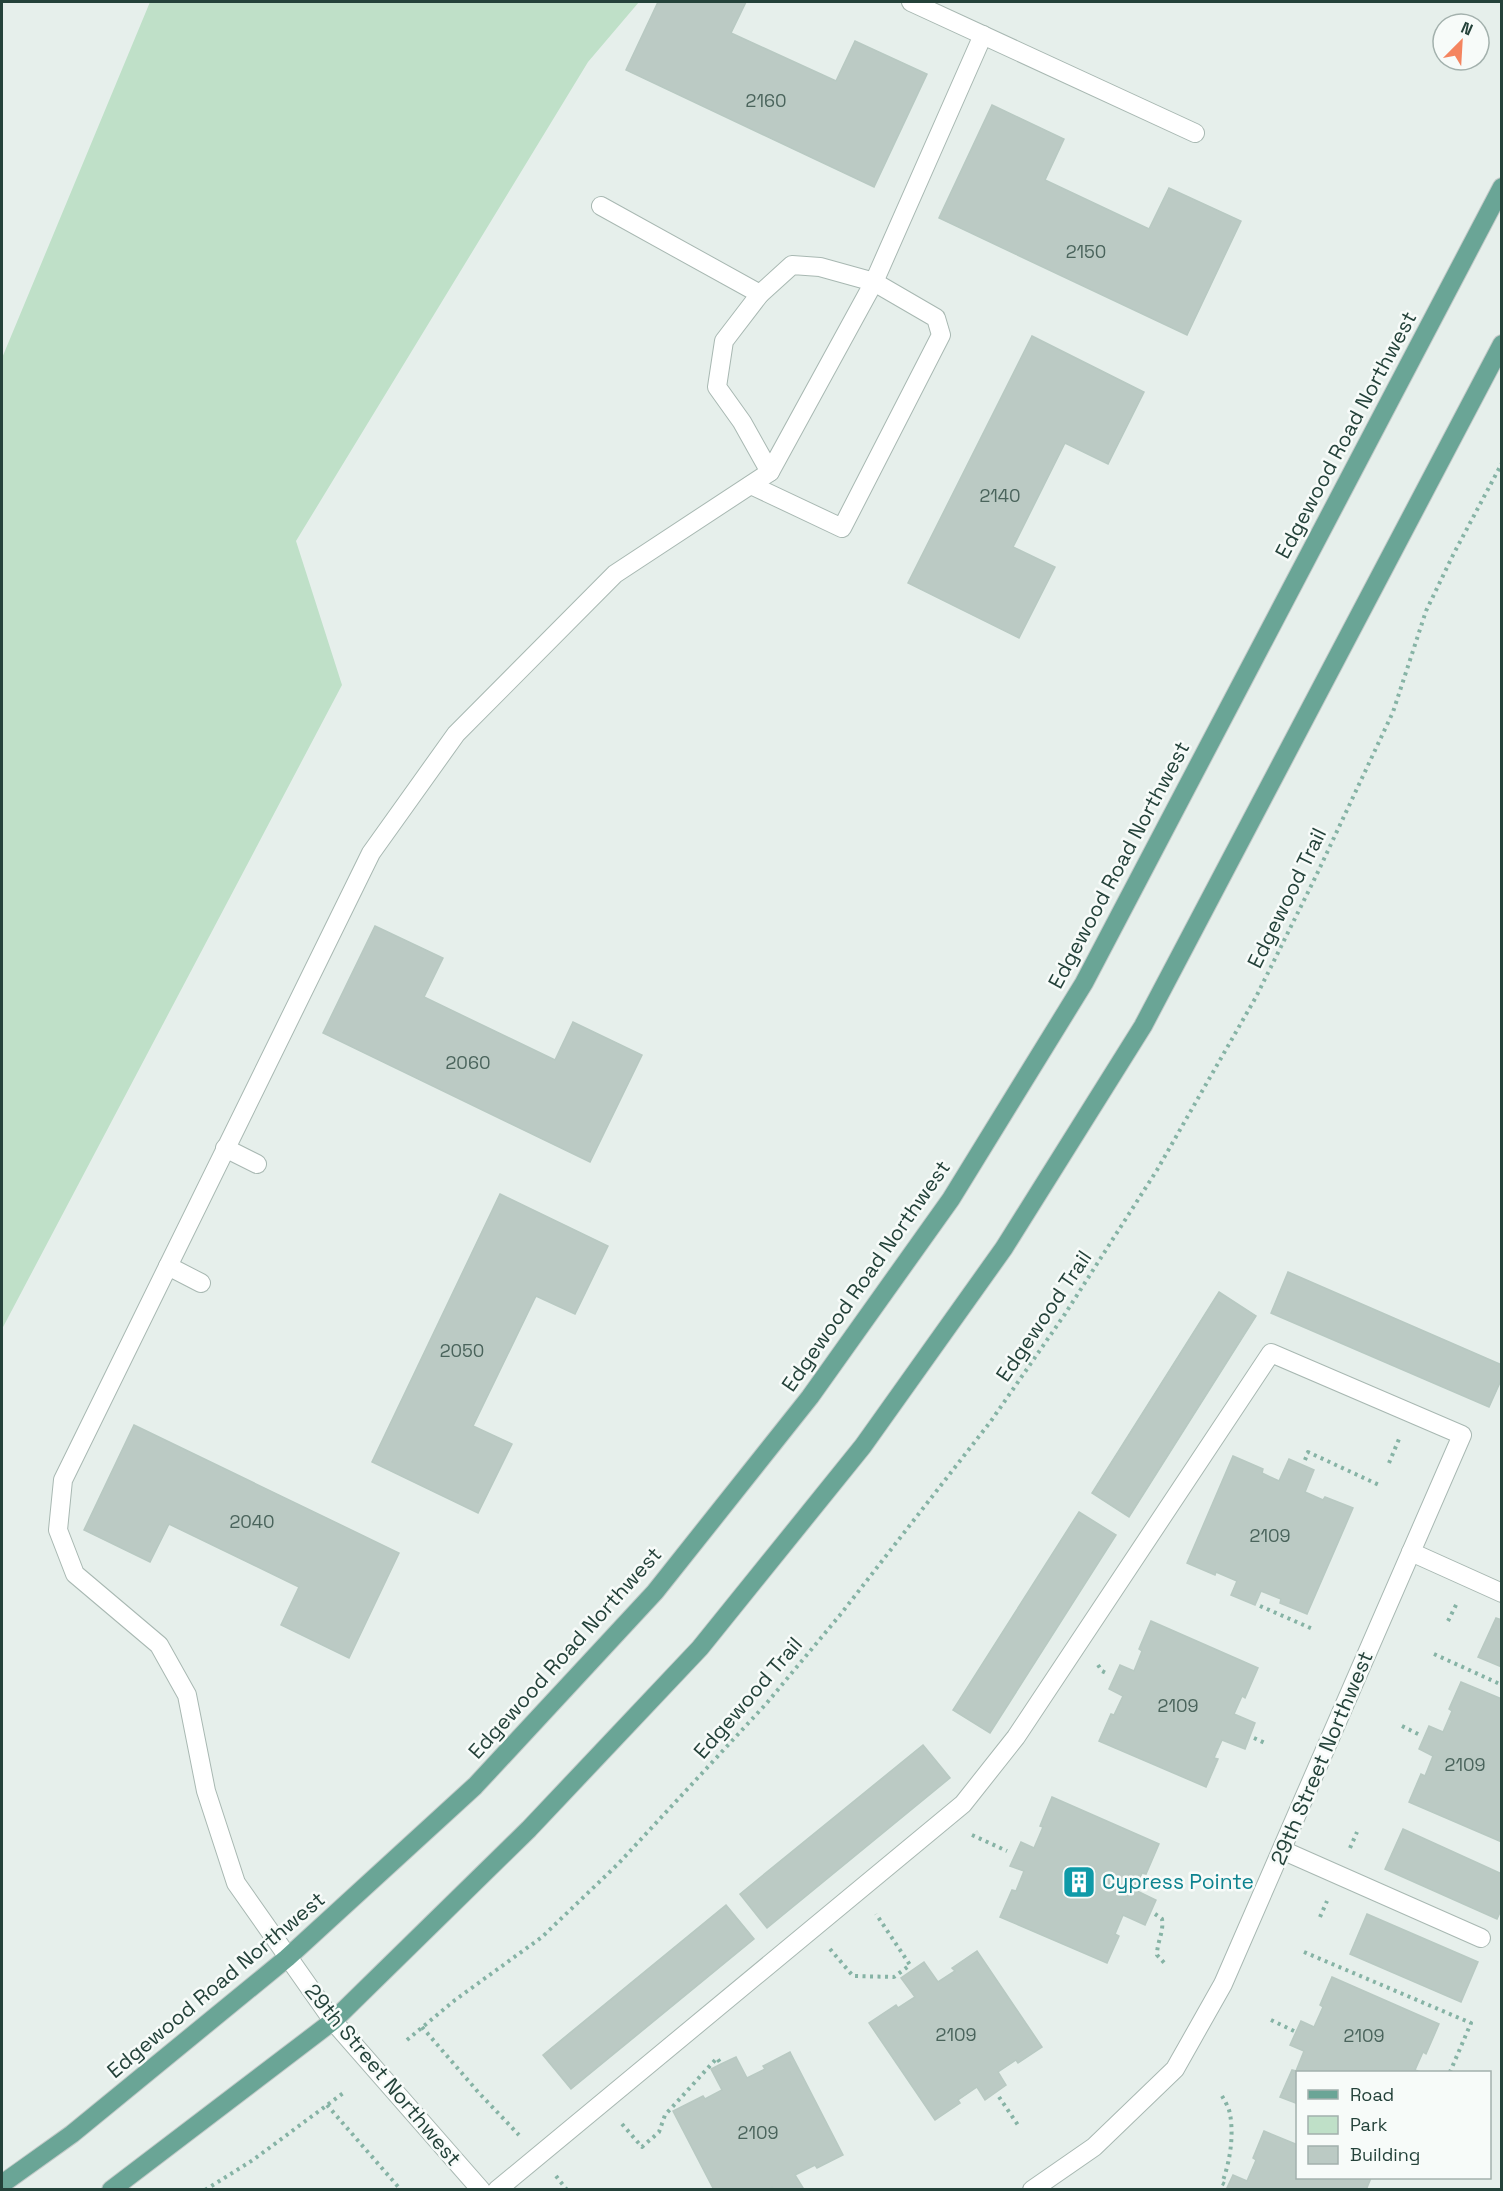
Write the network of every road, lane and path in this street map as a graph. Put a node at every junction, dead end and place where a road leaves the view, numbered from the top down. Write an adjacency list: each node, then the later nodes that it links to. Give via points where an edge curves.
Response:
1 (911, 2): 2 (street)
2 (983, 35): 3 (street); 6 (street)
3 (1196, 133)
4 (1502, 187): 38 (main road, Edgewood Road Northwest, via 1084,983 951,1199 810,1397 655,1592 475,1786)
5 (601, 206): 7 (street)
6 (874, 282): 7 (street, via 820,267 792,265); 10 (street); 11 (street, via 936,318 941,335 842,528)
7 (760, 294): 10 (street, via 724,341 717,387)
8 (1502, 344): 41 (main road, via 1143,1026 1004,1248 863,1446 700,1648 529,1829)
9 (1502, 464): 42 (path, Edgewood Trail, via 1426,611 1393,712 1256,997 1157,1170 1065,1314 990,1421 766,1704 619,1863 542,1937)
10 (771, 472): 11 (street, 29th Street Northwest)
11 (751, 485): 12 (street, 29th Street Northwest, via 615,574 456,734 371,853)
12 (225, 1148): 13 (street); 14 (street, 29th Street Northwest)
13 (257, 1164)
14 (168, 1266): 15 (street); 38 (street, 29th Street Northwest, via 63,1480 58,1530 75,1574 159,1645 187,1695 206,1791 236,1883)
15 (201, 1283)
16 (1305, 1460): 17 (path, via 1308,1452)
17 (1379, 1485)
18 (1411, 1552): 19 (street); 30 (street, 29th Street Northwest, via 1462,1435 1271,1353 1016,1737 963,1804); 31 (street, 29th Street Northwest)
19 (1502, 1593)
20 (1459, 1598): 22 (path)
21 (1260, 1606): 23 (path)
22 (1448, 1621)
23 (1316, 1630)
24 (1434, 1653): 25 (path)
25 (1502, 1685)
26 (1402, 1726): 27 (path)
27 (1420, 1735)
28 (1254, 1738): 29 (path)
29 (1266, 1743)
30 (948, 1816): 32 (path, via 967,1832); 33 (street)
31 (1282, 1850): 36 (street); 61 (street, 29th Street Northwest, via 1223,1984 1175,2069 1094,2147)
32 (1007, 1851)
33 (859, 1890): 35 (street); 35 (path, via 910,1965 894,1977 854,1976)
34 (1155, 1914): 39 (path, via 1162,1919 1164,1929 1157,1955)
35 (812, 1928): 50 (street)
36 (1481, 1938)
37 (1304, 1952): 46 (path, via 1472,2023)
38 (287, 1958): 41 (street, 29th Street Northwest); 54 (main road, Edgewood Road Northwest, via 72,2134)
39 (1167, 1966)
40 (1271, 2020): 43 (path)
41 (333, 2021): 55 (main road); 58 (street, 29th Street Northwest)
42 (422, 2027): 44 (path, Edgewood Trail); 53 (path)
43 (1294, 2031)
44 (407, 2040)
45 (722, 2064): 50 (path, via 717,2058 665,2115 659,2132 642,2147)
46 (1451, 2071)
47 (346, 2091): 51 (path)
48 (1222, 2096): 62 (path, via 1230,2114 1231,2148)
49 (999, 2097): 52 (path)
50 (603, 2101): 53 (street)
51 (327, 2105): 56 (path); 57 (path)
52 (1020, 2128)
53 (538, 2156): 59 (street); 60 (path)
54 (2, 2184)
55 (111, 2190)
56 (205, 2190)
57 (401, 2190)
58 (481, 2190)
59 (497, 2190)
60 (567, 2190)
61 (1032, 2190)
62 (1220, 2190)

